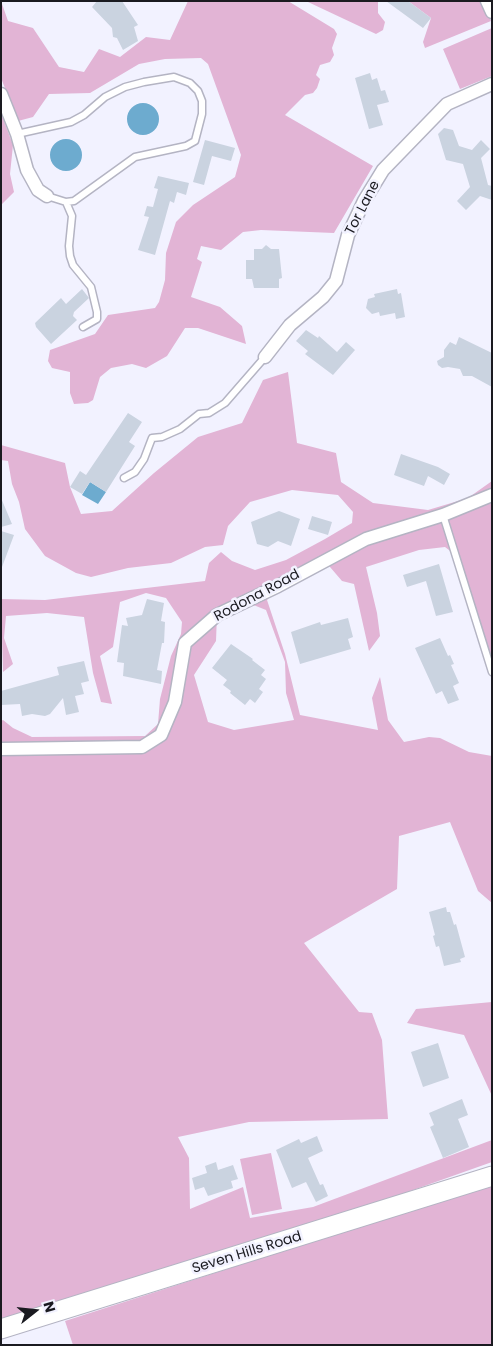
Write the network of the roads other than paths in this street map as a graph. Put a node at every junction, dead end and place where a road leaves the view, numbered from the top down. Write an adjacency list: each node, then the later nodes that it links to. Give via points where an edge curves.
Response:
1 (487, 1): 2 (street)
2 (492, 12)
3 (492, 84): 9 (street, Tor Lane, via 447,104 383,170 348,235 336,281 323,297 290,325)
4 (1, 94): 5 (street)
5 (17, 134): 6 (street, via 27,170 38,190); 7 (lane, via 71,122 105,97 144,82 174,77 190,83 198,91 202,114 195,141 186,146 135,157 74,201)
6 (47, 196): 7 (lane)
7 (66, 202): 8 (lane, via 72,216 69,246 73,265 91,287 97,312 97,319)
8 (83, 327)
9 (265, 356): 10 (lane, via 225,403 209,413 199,414 180,429 152,438 135,472)
10 (124, 478)
11 (492, 495): 12 (street, Rodona Road)
12 (443, 514): 13 (lane); 14 (street, Rodona Road, via 366,539 217,615 185,643 175,702 161,735 142,747)
13 (492, 672)
14 (1, 749)
15 (492, 1176): 16 (main road, Seven Hills Road)
16 (1, 1329)

